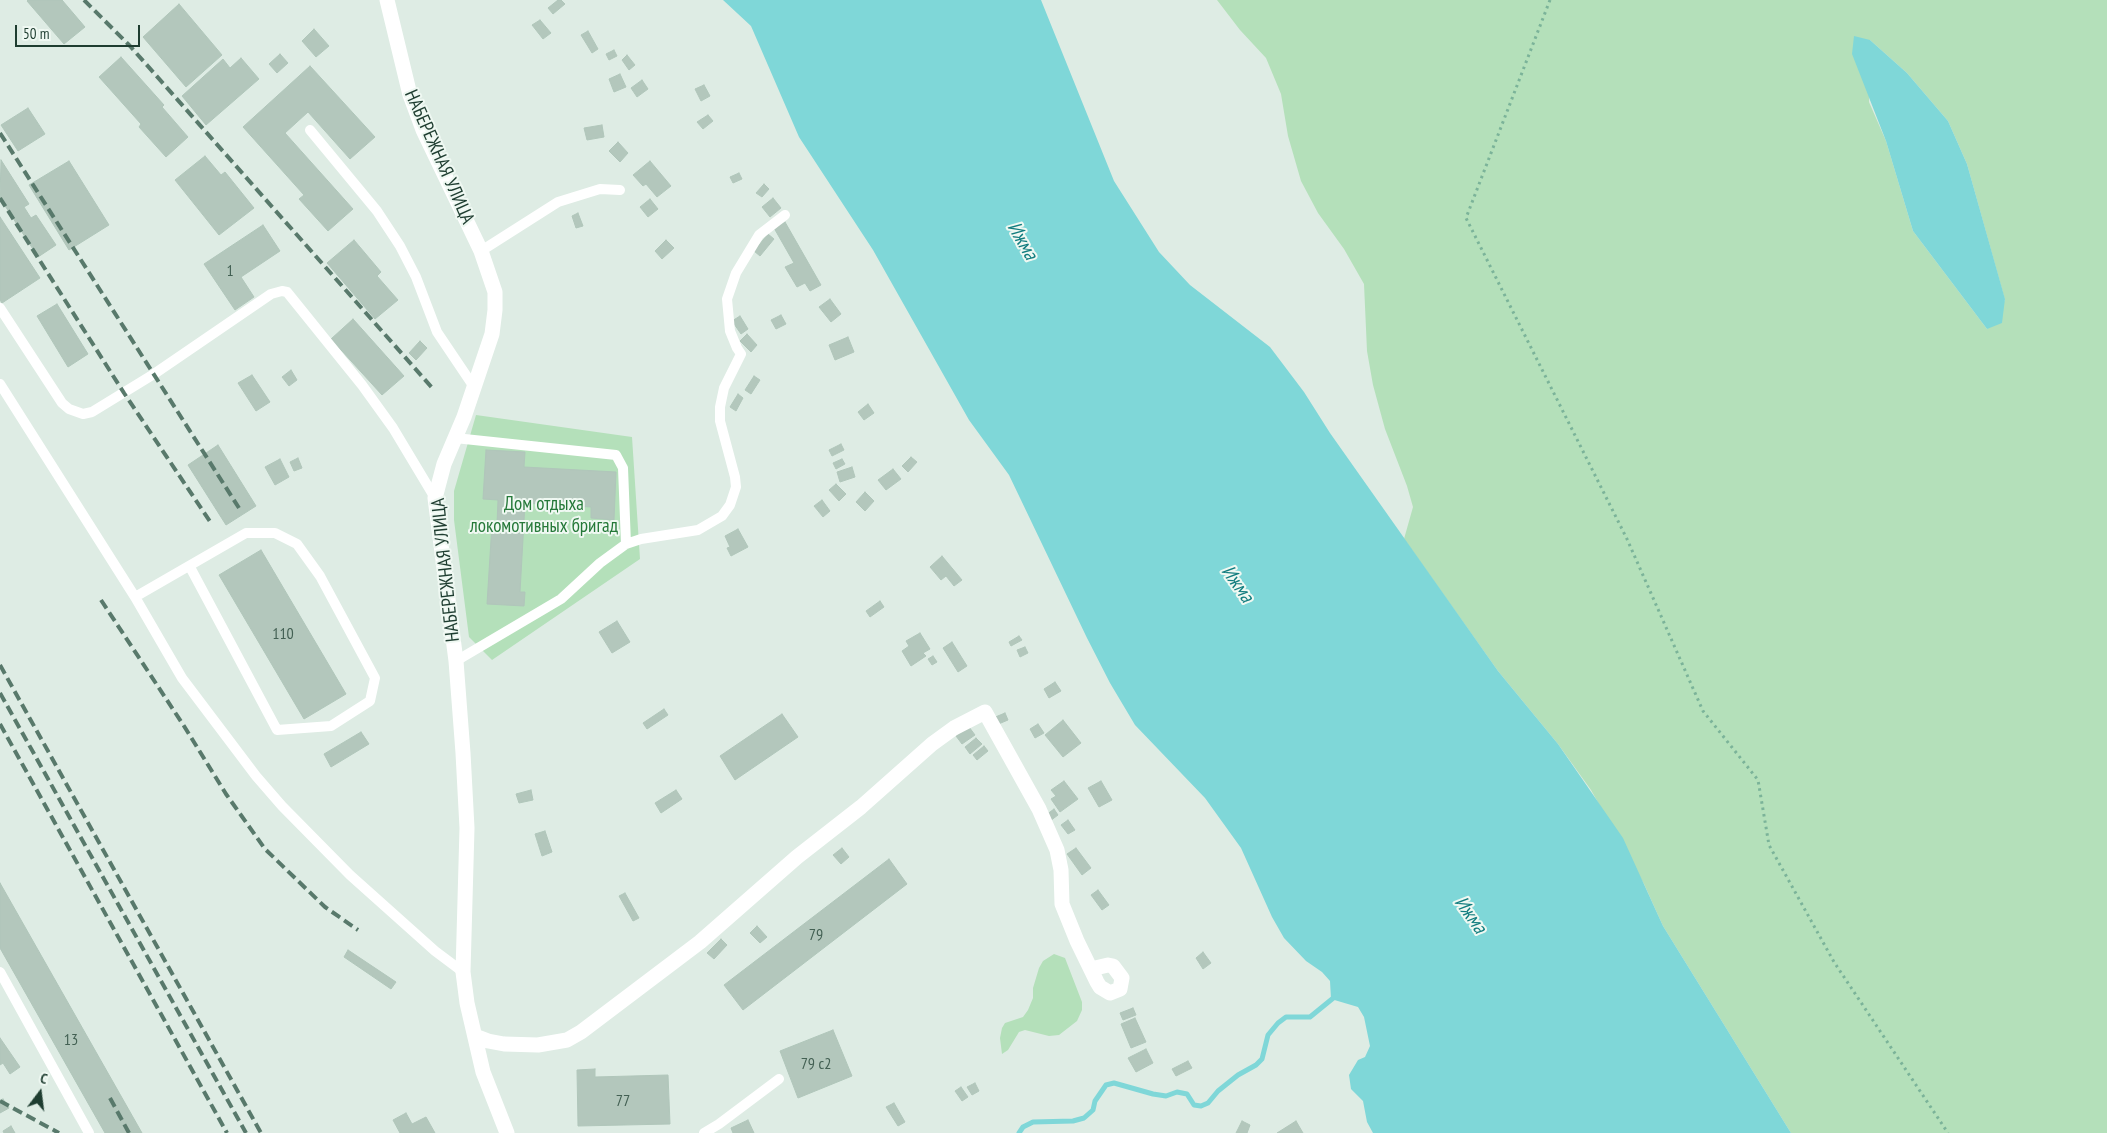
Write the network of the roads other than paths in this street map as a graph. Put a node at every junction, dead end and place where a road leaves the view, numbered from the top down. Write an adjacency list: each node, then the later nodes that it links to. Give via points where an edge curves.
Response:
1 (386, 0): 5 (street, НАБЕРЕЖНАЯ УЛИЦА, via 413,104)
2 (310, 130): 8 (lane, via 377,211 400,246 437,332)
3 (620, 190): 5 (lane, via 600,189 558,202)
4 (785, 214): 11 (lane, via 759,235 736,274 727,299 730,331 741,354 724,388 720,407 720,421 735,476 736,487 730,505 722,516 698,530)
5 (481, 251): 8 (street, НАБЕРЕЖНАЯ УЛИЦА, via 496,292 492,334)
6 (0, 308): 10 (lane, via 62,403 83,414 92,412 154,374 271,294 287,292 393,428)
7 (0, 384): 13 (lane)
8 (474, 387): 9 (street, НАБЕРЕЖНАЯ УЛИЦА)
9 (455, 438): 10 (street, НАБЕРЕЖНАЯ УЛИЦА); 11 (lane, via 616,455 624,468)
10 (435, 498): 14 (street, НАБЕРЕЖНАЯ УЛИЦА)
11 (626, 544): 14 (lane, via 561,599)
12 (190, 567): 12 (lane, via 246,533 275,533 297,544 320,576 375,678 370,700 331,726 278,730); 13 (lane)
13 (134, 597): 17 (lane, via 182,678 282,806 363,887)
14 (456, 661): 17 (street, НАБЕРЕЖНАЯ УЛИЦА, via 467,828)
15 (1091, 969): 18 (street, via 1065,914 1060,860 1049,831 985,712 932,744 700,942 581,1032 567,1040 538,1046 504,1044)
16 (0, 972): 20 (lane)
17 (463, 972): 18 (street, НАБЕРЕЖНАЯ УЛИЦА)
18 (475, 1036): 21 (street, НАБЕРЕЖНАЯ УЛИЦА, via 483,1072)
19 (779, 1079): 22 (lane)
20 (89, 1133)
21 (507, 1133)
22 (704, 1133)

